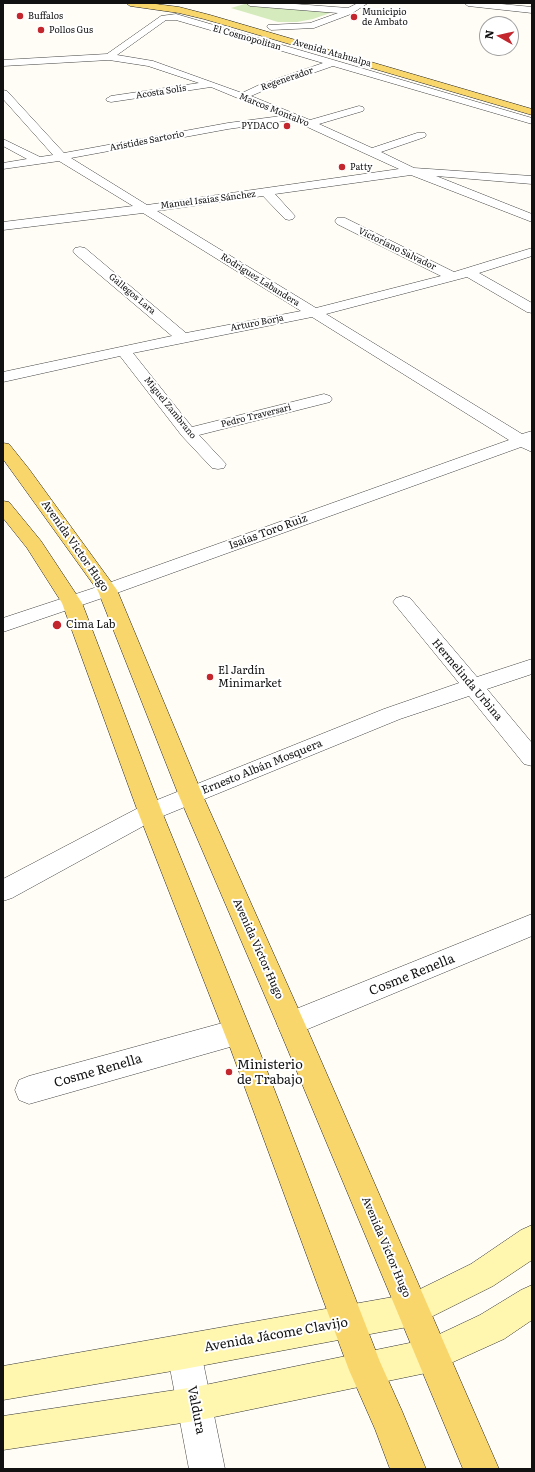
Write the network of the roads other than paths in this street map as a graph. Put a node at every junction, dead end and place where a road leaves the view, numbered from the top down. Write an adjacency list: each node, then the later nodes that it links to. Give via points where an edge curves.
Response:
1 (130, 3): 10 (main road, Avenida Atahualpa, via 185,11)
2 (173, 3): 9 (main road, Avenida Atahualpa)
3 (250, 3): 7 (street)
4 (364, 3): 7 (street)
5 (468, 3): 6 (street)
6 (532, 10)
7 (350, 11): 8 (street)
8 (311, 26): 9 (street); 10 (street)
9 (271, 27): 10 (main road, Avenida Atahualpa)
10 (305, 41): 18 (main road, Avenida Atahualpa); 20 (main road, Avenida Atahualpa)
11 (109, 57): 12 (street, El Cosmopolitan, via 164,18 176,17); 13 (street, Marcos Montalvo); 14 (street, Marcos Montalvo, via 150,63)
12 (334, 62): 16 (street, Regenerador); 24 (street, El Cosmopolitan)
13 (3, 63)
14 (212, 84): 16 (street, Marcos Montalvo); 17 (street, Acosta Solís)
15 (3, 93): 21 (street, Rodríguez Labandera)
16 (241, 97): 23 (street, Marcos Montalvo)
17 (111, 99)
18 (532, 103)
19 (359, 109): 25 (street)
20 (532, 112)
21 (23, 115): 22 (street); 29 (street, Rodríguez Labandera)
22 (10, 116)
23 (291, 117): 25 (street, Marcos Montalvo); 29 (street, Arístides Sartorio, via 215,128)
24 (532, 121)
25 (309, 123): 28 (street, Marcos Montalvo)
26 (421, 134): 28 (street)
27 (3, 142): 30 (street)
28 (372, 152): 32 (street, Marcos Montalvo)
29 (61, 157): 30 (street, Arístides Sartorio); 35 (street, Rodríguez Labandera)
30 (38, 160): 31 (street, Arístides Sartorio)
31 (3, 166)
32 (412, 172): 33 (street); 34 (street, Manuel Isaías Sánchez); 37 (street, Marcos Montalvo)
33 (532, 180)
34 (267, 193): 35 (street, Manuel Isaías Sánchez); 36 (street)
35 (144, 208): 39 (street, Manuel Isaías Sánchez); 45 (street, Rodríguez Labandera)
36 (289, 216)
37 (532, 218)
38 (341, 221): 43 (street, Victoriano Salvador)
39 (3, 226)
40 (80, 251): 46 (street, Gallegos Lara)
41 (532, 252): 42 (street, Arturo Borja)
42 (468, 272): 43 (street, Arturo Borja); 44 (street)
43 (453, 277): 45 (street, Arturo Borja)
44 (532, 308)
45 (313, 313): 46 (street, Arturo Borja); 51 (street, Rodríguez Labandera)
46 (183, 338): 47 (street, Arturo Borja)
47 (123, 350): 48 (street, Arturo Borja); 50 (street, Miguel Zambrano)
48 (3, 377)
49 (324, 399): 50 (street, Pedro Traversari)
50 (188, 433): 53 (street, Miguel Zambrano)
51 (529, 441): 55 (street, Isaías Toro Ruiz)
52 (3, 448): 55 (main road, Avenida Victor Hugo)
53 (218, 464)
54 (3, 506): 56 (main road, via 34,545)
55 (107, 590): 56 (street, Isaías Toro Ruiz); 62 (main road, Avenida Victor Hugo)
56 (72, 602): 58 (street, Isaías Toro Ruiz); 63 (main road)
57 (403, 602): 60 (street, Hermelinda Urbina)
58 (3, 625)
59 (532, 666): 60 (street, Ernesto Albán Mosquera)
60 (473, 687): 61 (street, Hermelinda Urbina); 62 (street, Ernesto Albán Mosquera, via 392,714)
61 (532, 758)
62 (191, 796): 63 (street, Ernesto Albán Mosquera); 66 (main road, Avenida Victor Hugo)
63 (150, 812): 64 (street, Ernesto Albán Mosquera); 67 (main road)
64 (3, 891)
65 (532, 925): 66 (street, Cosme Renella)
66 (291, 1024): 71 (main road, Avenida Victor Hugo)
67 (237, 1032): 68 (street, Cosme Renella); 72 (main road)
68 (29, 1090)
69 (532, 1241): 71 (street, Avenida Jácome Clavijo, via 482,1275)
70 (532, 1301): 74 (street, via 492,1327)
71 (413, 1310): 72 (street, Avenida Jácome Clavijo); 74 (main road, Avenida Victor Hugo)
72 (348, 1322): 73 (street, Avenida Jácome Clavijo); 75 (main road)
73 (184, 1352): 76 (street, Avenida Jácome Clavijo); 77 (street, Valdura)
74 (432, 1355): 75 (street); 81 (main road, Avenida Victor Hugo)
75 (366, 1370): 77 (street); 80 (main road)
76 (3, 1383)
77 (195, 1404): 78 (street); 79 (street, Valdura)
78 (3, 1434)
79 (207, 1469)
80 (408, 1469)
81 (481, 1469)

